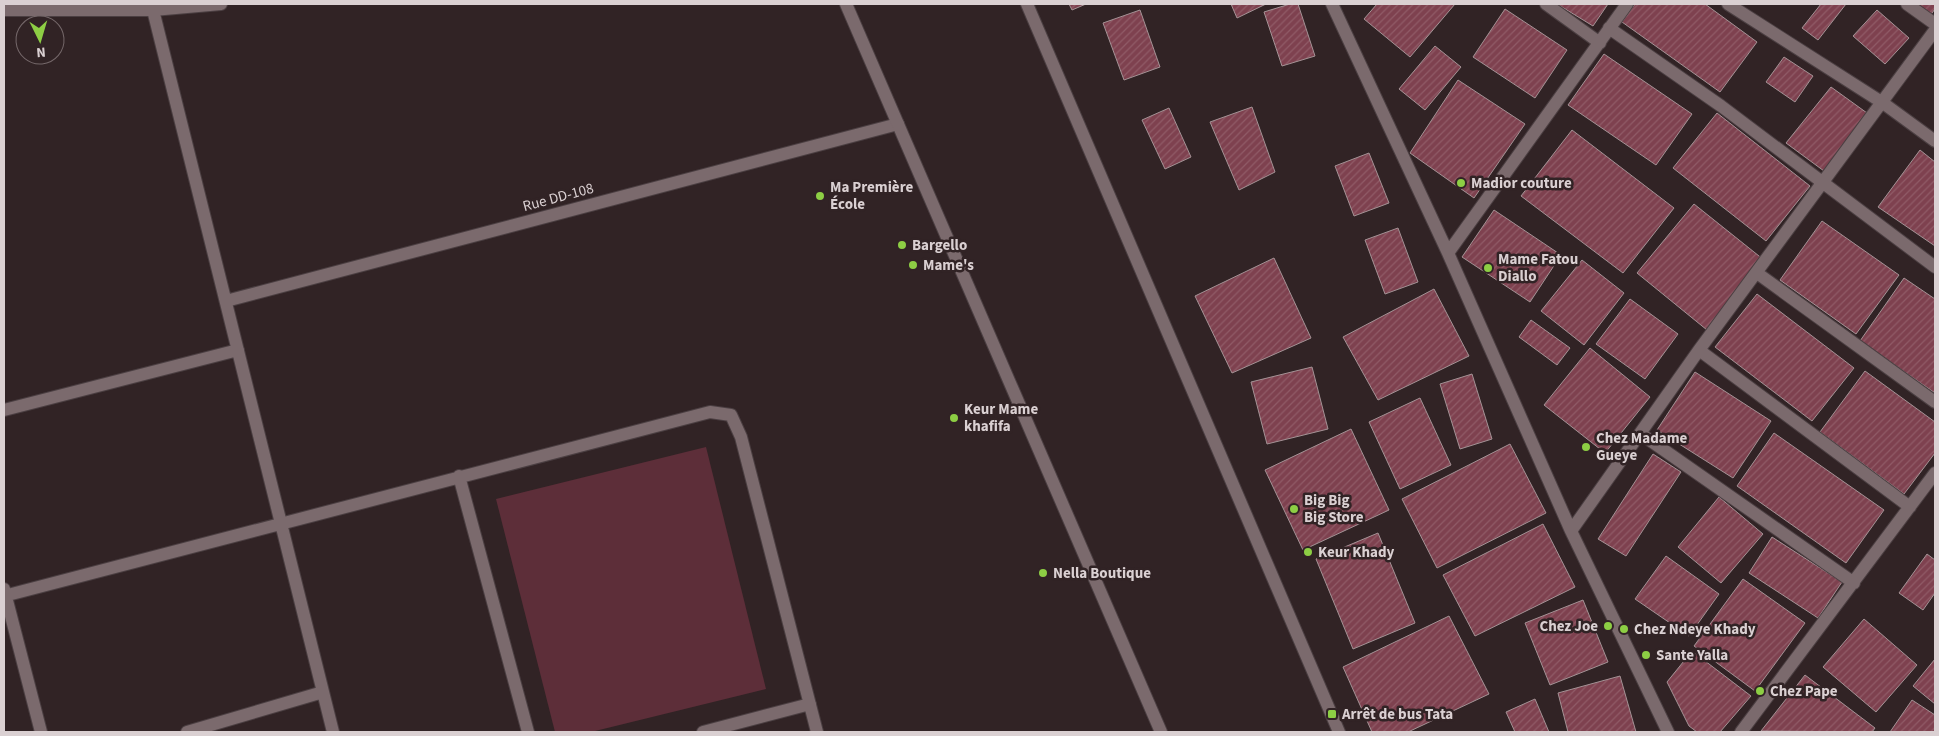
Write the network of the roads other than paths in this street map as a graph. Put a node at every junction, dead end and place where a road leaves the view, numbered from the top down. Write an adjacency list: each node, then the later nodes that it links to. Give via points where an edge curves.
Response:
1 (221, 4): 10 (street)
2 (846, 4): 16 (street)
3 (1027, 4): 44 (street)
4 (1332, 4): 19 (street)
5 (1546, 4): 14 (street)
6 (1627, 4): 12 (street)
7 (1728, 4): 15 (street)
8 (1907, 4): 11 (street)
9 (4, 10): 10 (street)
10 (153, 10): 22 (street)
11 (1935, 24)
12 (1609, 28): 14 (street); 18 (street)
13 (1935, 30): 15 (street)
14 (1600, 43): 19 (street)
15 (1883, 103): 17 (street); 18 (street)
16 (898, 124): 22 (street, Rue DD-108); 43 (street)
17 (1935, 141)
18 (1822, 182): 20 (street); 21 (street)
19 (1448, 253): 32 (street)
20 (1935, 267)
21 (1757, 273): 24 (street); 25 (street)
22 (226, 301): 23 (street)
23 (238, 350): 26 (street); 31 (street)
24 (1699, 350): 27 (street); 30 (street)
25 (1935, 402)
26 (4, 410)
27 (1642, 434): 32 (street); 33 (street)
28 (1935, 474): 30 (street)
29 (459, 476): 31 (street); 36 (street, via 710,412 731,415 741,437); 40 (street)
30 (1910, 507): 33 (street)
31 (281, 524): 34 (street); 35 (street)
32 (1571, 531): 45 (street)
33 (1854, 583): 46 (street)
34 (4, 594): 37 (street)
35 (323, 692): 38 (street); 39 (street)
36 (810, 704): 41 (street); 42 (street)
37 (41, 732)
38 (187, 732)
39 (333, 732)
40 (528, 732)
41 (704, 732)
42 (817, 732)
43 (1160, 732)
44 (1339, 732)
45 (1668, 732)
46 (1741, 732)

